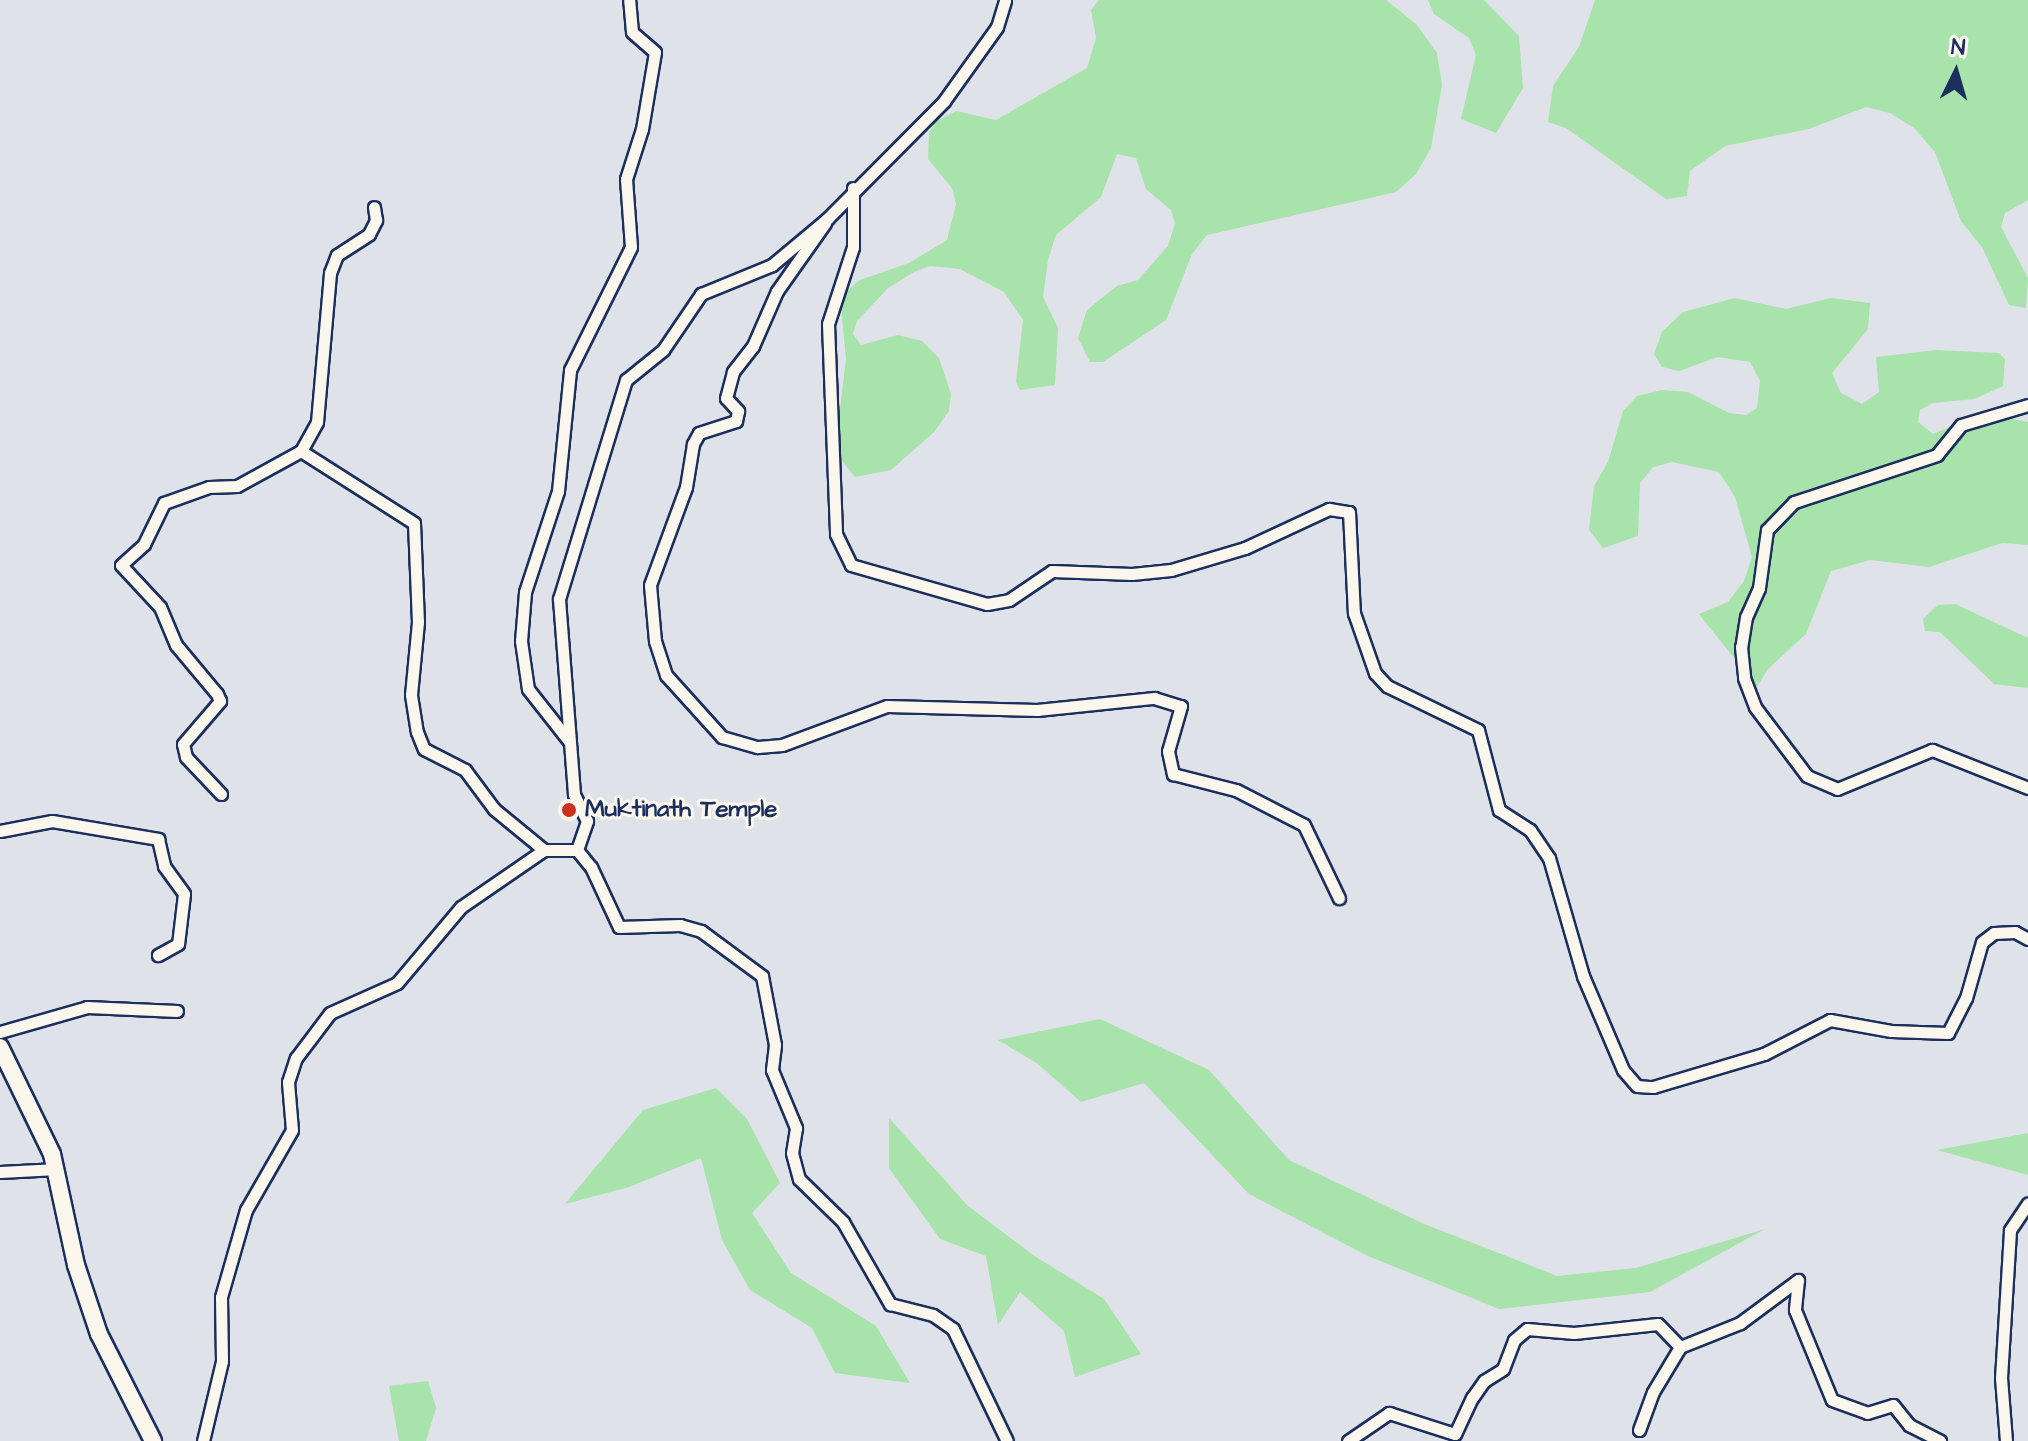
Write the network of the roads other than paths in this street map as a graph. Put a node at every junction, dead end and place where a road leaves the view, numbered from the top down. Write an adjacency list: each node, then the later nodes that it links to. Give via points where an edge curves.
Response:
1 (629, 0): 8 (street, via 632,32 655,52 642,129 626,179 631,247 570,370 558,491 525,592 521,641 528,689)
2 (1005, 0): 3 (street, via 990,40 944,101)
3 (853, 188): 5 (street); 15 (street, via 853,247 828,324 836,534 851,565 987,604 1009,600 1052,571 1171,570 1245,548 1329,509 1349,512 1354,613 1375,673 1387,686 1478,730 1499,810 1530,830 1549,858 1583,976 1623,1070 1637,1086 1653,1087 1764,1054 1830,1020 1891,1031 1948,1033 1966,998 1982,942 1994,933 2015,932)
4 (374, 207): 7 (street, via 376,220 369,234 337,255 330,273 317,422)
5 (827, 219): 8 (street, via 772,265 701,294 663,350 626,380 616,398 559,599); 14 (street, via 812,248 777,291 753,346 733,372 726,398 738,411 736,421 699,433 693,444 686,487 650,585 655,641 666,675 722,737 758,747 782,745 887,706 1037,710 1154,698 1181,706 1168,751 1173,774 1236,790 1304,825)
6 (2028, 405): 9 (street, via 1961,425 1937,455 1794,502 1767,530 1759,588 1741,647 1744,678 1755,707 1807,776 1837,789 1932,750)
7 (301, 451): 10 (street, via 237,486 209,487 164,503 144,544 121,565 160,607 176,645 217,694 220,701 183,744 186,757); 12 (street, via 414,523 418,622 411,695 417,732 424,749 465,770 494,809)
8 (569, 741): 13 (street, via 574,794 587,821)
9 (2028, 788)
10 (221, 794)
11 (0, 831): 16 (street, via 52,821 158,839 164,866 184,894 178,944)
12 (544, 850): 13 (street); 26 (street, via 461,907 397,983 330,1013 296,1058 288,1082 292,1130 246,1210 221,1297 222,1361)
13 (577, 850): 27 (street, via 591,867 619,927 680,925 701,931 762,976 775,1045 772,1070 796,1128 792,1153 799,1179 843,1222 890,1304 933,1315 953,1329)
14 (1339, 898)
15 (2028, 939)
16 (158, 955)
17 (177, 1011): 18 (street, via 87,1007)
18 (0, 1032)
19 (0, 1047): 20 (street)
20 (57, 1169): 21 (street); 25 (street, via 87,1302 121,1384)
21 (0, 1172)
22 (2028, 1203): 30 (street, via 2010,1230 2001,1378)
23 (1680, 1347): 24 (street, via 1653,1392); 28 (street, via 1658,1324 1574,1333 1527,1329 1514,1340 1503,1369 1484,1381 1472,1398 1455,1434 1389,1413); 29 (street, via 1740,1323 1798,1280 1795,1310 1832,1400 1867,1413 1893,1405 1909,1425)
24 (1639, 1430)
25 (153, 1441)
26 (203, 1441)
27 (1007, 1441)
28 (1348, 1441)
29 (1940, 1441)
30 (2006, 1441)

